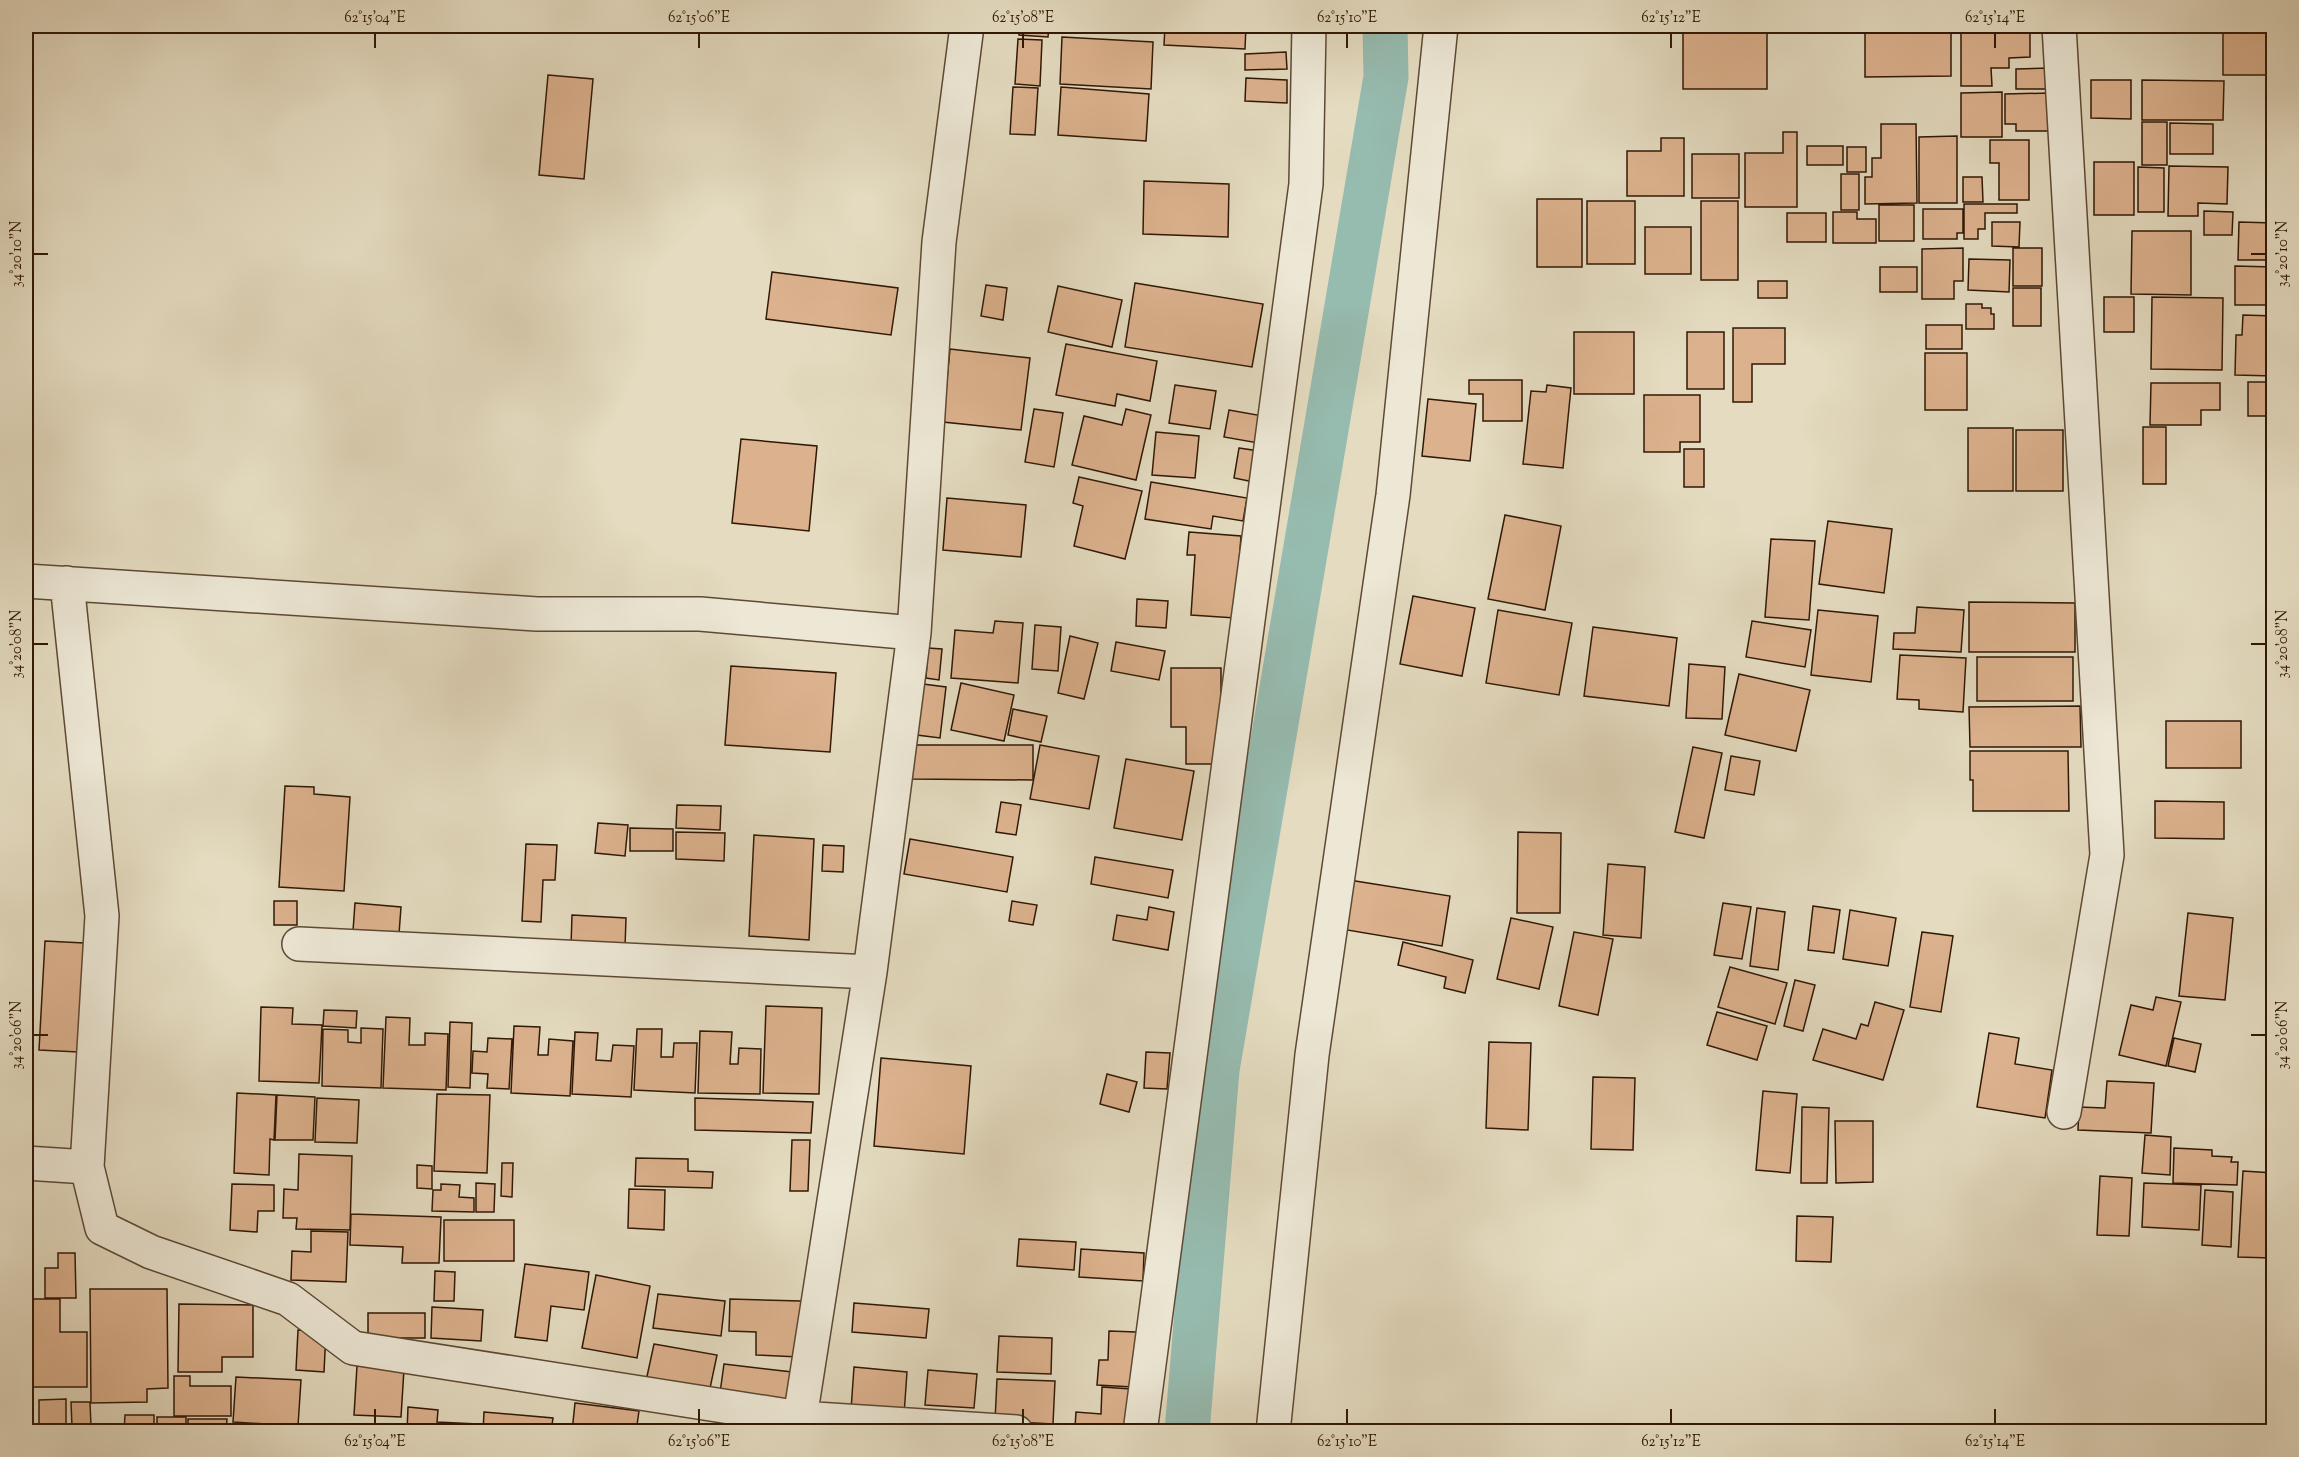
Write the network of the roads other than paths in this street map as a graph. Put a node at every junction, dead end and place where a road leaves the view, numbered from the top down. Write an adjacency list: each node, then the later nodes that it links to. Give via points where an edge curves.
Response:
1 (967, 26): 7 (street, via 939,242)
2 (1309, 26): 15 (street, via 1306,184)
3 (1441, 26): 16 (street, via 1393,495 1312,1055)
4 (2059, 26): 10 (street, via 2107,855)
5 (26, 581): 6 (street)
6 (67, 583): 7 (street, via 537,614 700,614); 12 (street, via 102,916)
7 (914, 633): 9 (street)
8 (299, 944): 9 (street)
9 (870, 972): 13 (street)
10 (2064, 1112)
11 (26, 1163): 12 (street)
12 (87, 1167): 13 (street, via 102,1227 151,1252 288,1299 352,1348)
13 (796, 1425): 14 (street)
14 (1016, 1431)
15 (1140, 1431)
16 (1273, 1431)

